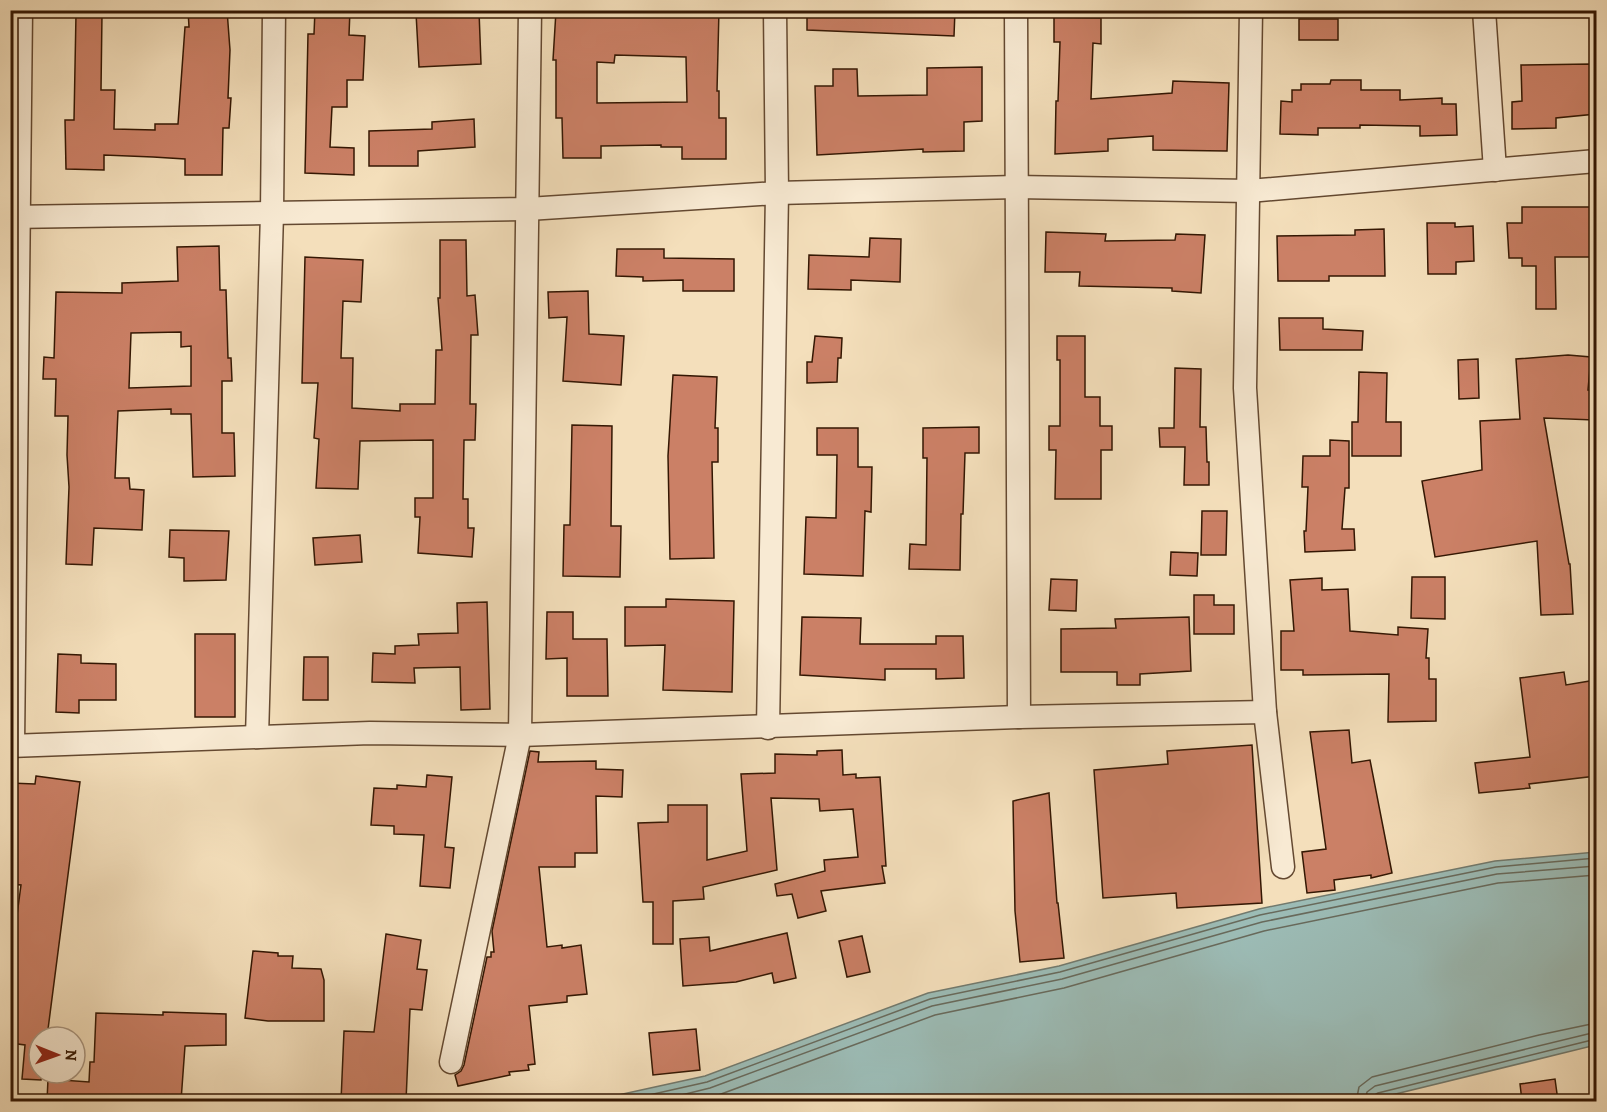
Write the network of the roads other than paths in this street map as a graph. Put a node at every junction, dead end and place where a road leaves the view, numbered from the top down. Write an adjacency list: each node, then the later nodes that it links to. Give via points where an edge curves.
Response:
1 (21, 10): 15 (street)
2 (274, 10): 14 (street)
3 (530, 10): 13 (street)
4 (775, 10): 12 (street)
5 (1016, 10): 10 (street)
6 (1251, 10): 11 (street)
7 (1484, 10): 9 (street)
8 (1596, 161): 9 (street)
9 (1494, 170): 11 (street)
10 (1016, 187): 11 (street); 12 (street); 17 (street)
11 (1248, 191): 16 (street, via 1245,388)
12 (777, 193): 13 (street); 18 (street)
13 (528, 209): 14 (street); 19 (street)
14 (272, 213): 15 (street); 20 (street)
15 (15, 217): 21 (street)
16 (1265, 712): 17 (street); 22 (street)
17 (1019, 717): 18 (street)
18 (768, 728): 19 (street)
19 (520, 735): 20 (street, via 370,733); 23 (street)
20 (257, 737): 21 (street)
21 (12, 746)
22 (1283, 867)
23 (451, 1062)

